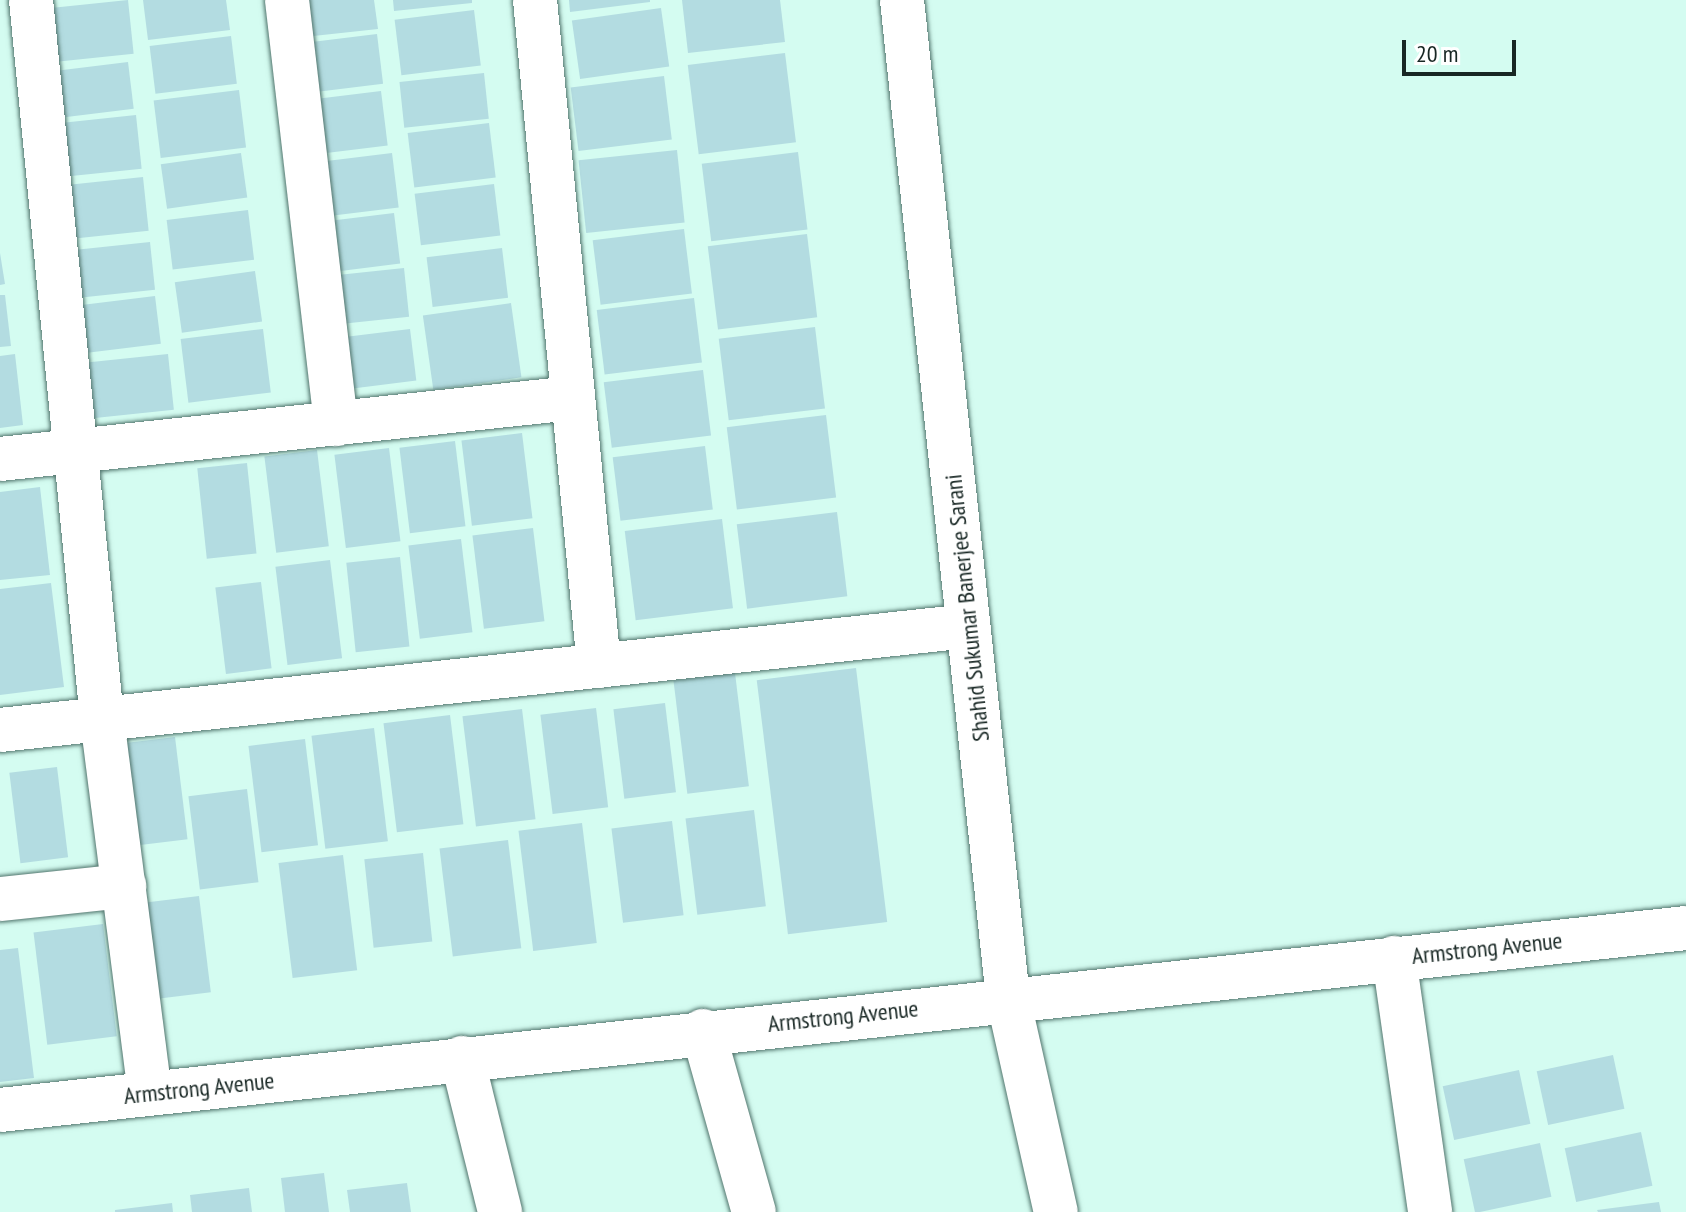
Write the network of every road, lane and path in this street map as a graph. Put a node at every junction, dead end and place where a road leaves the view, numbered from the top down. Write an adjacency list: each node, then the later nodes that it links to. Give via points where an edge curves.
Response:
1 (31, 0): 7 (street)
2 (287, 0): 6 (street)
3 (535, 0): 5 (street)
4 (902, 0): 9 (street, Shahid Sukumar Banerjee Sarani)
5 (573, 398): 6 (street); 10 (street)
6 (336, 424): 7 (street)
7 (76, 452): 8 (street); 11 (street)
8 (0, 459)
9 (968, 626): 10 (street); 17 (street, Shahid Sukumar Banerjee Sarani)
10 (599, 666): 11 (street)
11 (102, 719): 12 (street); 13 (street)
12 (0, 730)
13 (124, 886): 14 (street); 20 (street)
14 (0, 899)
15 (1686, 928): 16 (street, Armstrong Avenue)
16 (1394, 958): 17 (street, Armstrong Avenue); 25 (street)
17 (1008, 998): 18 (street, Armstrong Avenue); 24 (street, Shahid Sukumar Banerjee Sarani)
18 (703, 1031): 19 (street, Armstrong Avenue); 23 (street)
19 (462, 1058): 20 (street, Armstrong Avenue); 22 (street)
20 (150, 1093): 21 (street, Armstrong Avenue)
21 (0, 1110)
22 (500, 1212)
23 (754, 1212)
24 (1056, 1212)
25 (1430, 1212)

